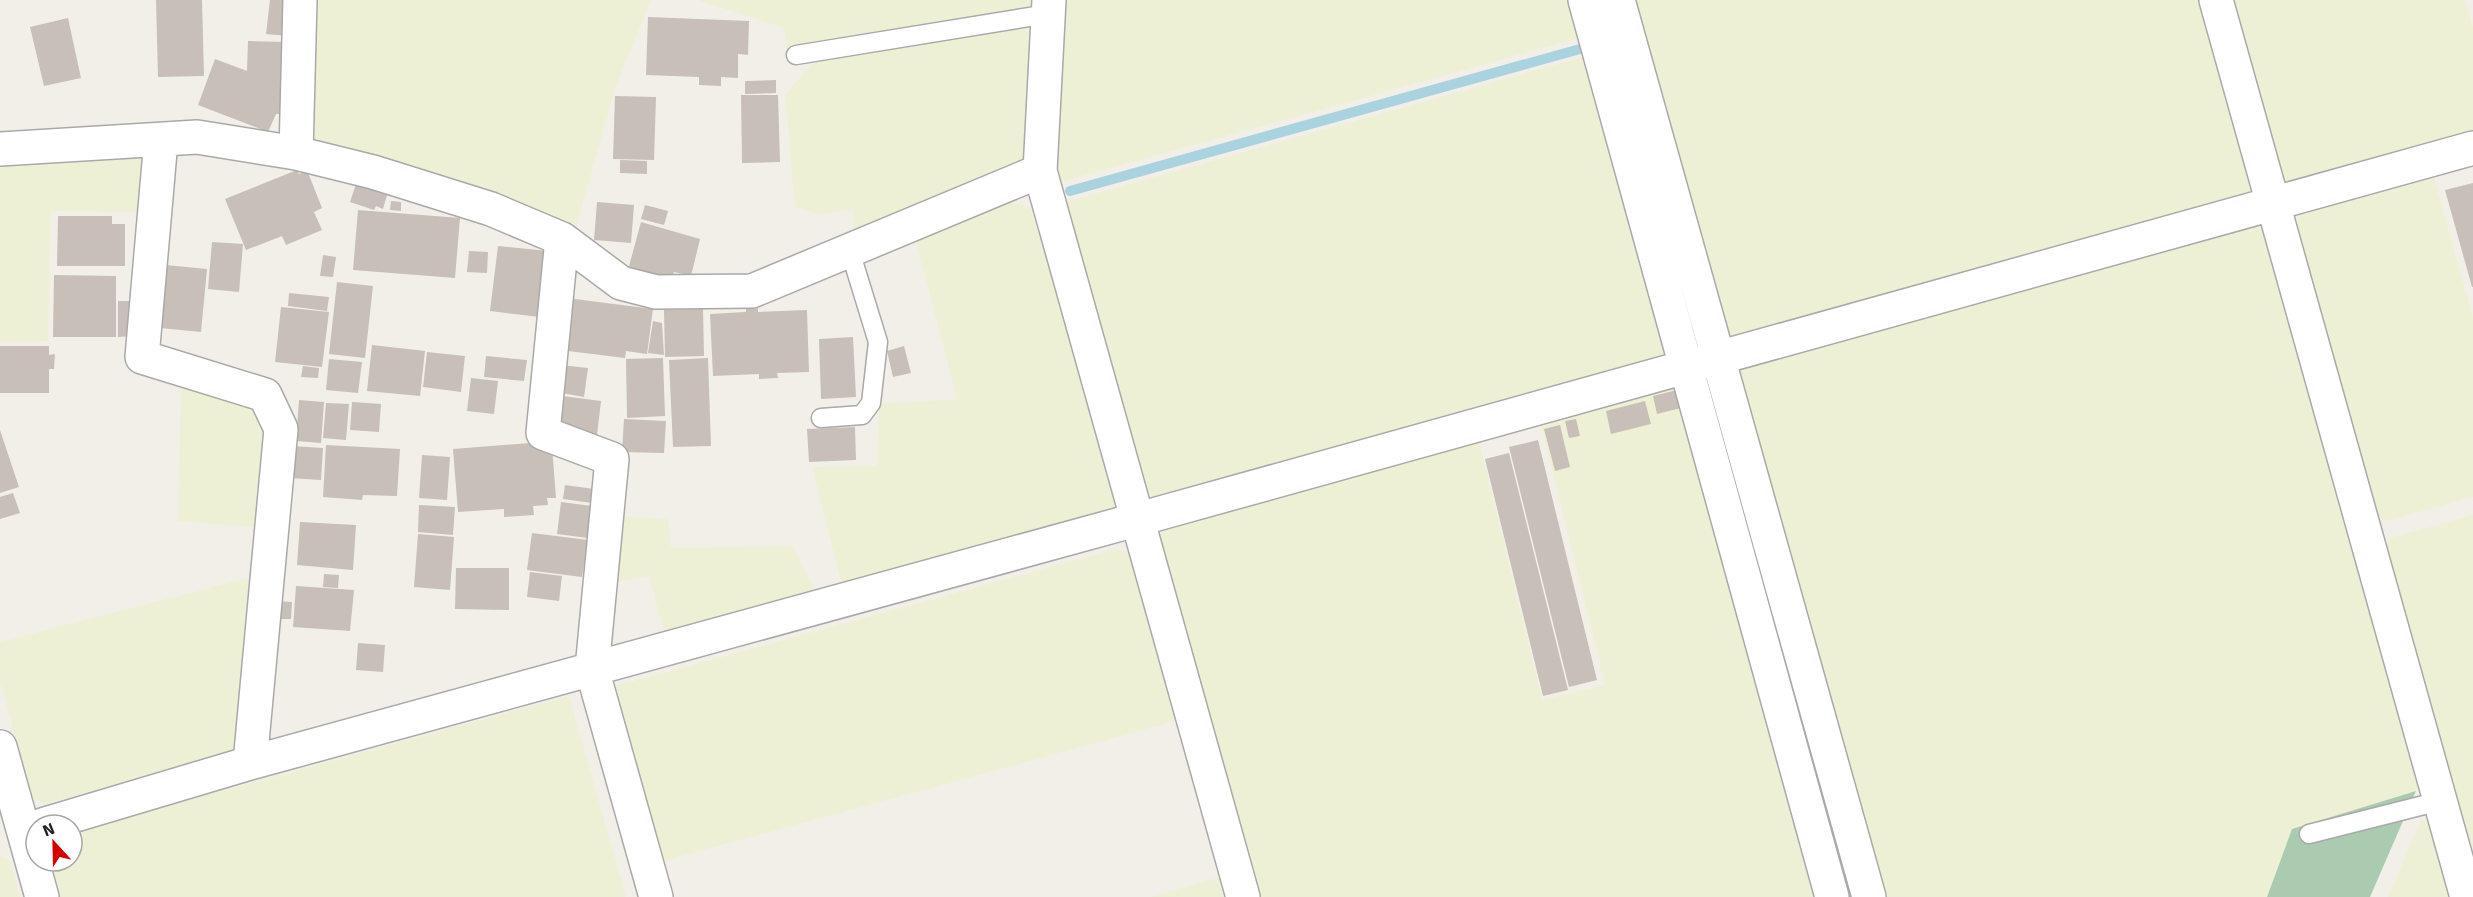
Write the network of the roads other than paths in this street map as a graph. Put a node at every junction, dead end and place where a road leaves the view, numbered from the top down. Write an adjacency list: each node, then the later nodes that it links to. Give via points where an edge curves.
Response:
1 (300, 0): 10 (street)
2 (1585, 0): 15 (street)
3 (1618, 0): 15 (street)
4 (2216, 0): 12 (street)
5 (1048, 7): 6 (lane); 11 (street)
6 (796, 55)
7 (161, 140): 9 (street); 10 (street, via 197,137); 20 (street, via 142,357 265,394 281,429)
8 (2473, 148): 12 (street)
9 (0, 149)
10 (296, 153): 13 (street, via 491,209)
11 (1040, 171): 14 (street); 17 (street)
12 (2274, 202): 15 (street); 21 (street)
13 (562, 239): 14 (street, via 621,283 656,292 752,291); 18 (street, via 543,433 612,459)
14 (850, 251): 16 (lane, via 878,342 871,403 862,415)
15 (1703, 363): 17 (street); 29 (street); 30 (street)
16 (821, 418)
17 (1139, 519): 18 (street); 28 (street)
18 (592, 669): 20 (street); 27 (street)
19 (0, 747): 23 (street)
20 (250, 763): 22 (street)
21 (2440, 801): 24 (lane); 31 (street)
22 (82, 813)
23 (24, 827)
24 (2309, 834)
25 (36, 873): 26 (street)
26 (42, 897)
27 (656, 897)
28 (1243, 897)
29 (1832, 897)
30 (1869, 897)
31 (2467, 897)

